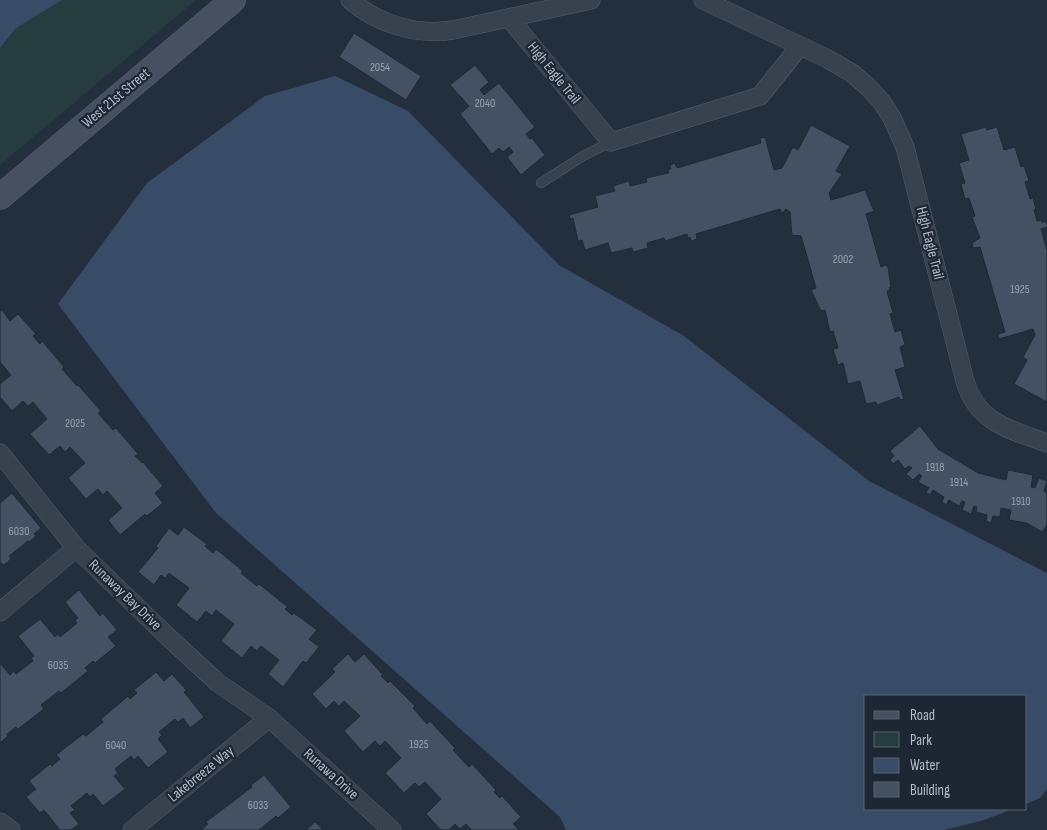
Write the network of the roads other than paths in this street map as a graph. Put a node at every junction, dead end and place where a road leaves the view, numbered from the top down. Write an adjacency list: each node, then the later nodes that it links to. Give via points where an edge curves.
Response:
1 (233, 0): 9 (street, West 21st Street)
2 (350, 0): 5 (street, via 384,22 423,31 453,30)
3 (590, 0): 5 (street)
4 (703, 0): 6 (street, High Eagle Trail)
5 (509, 18): 7 (street, High Eagle Trail)
6 (800, 46): 7 (street, via 760,96); 10 (street, High Eagle Trail, via 860,79 892,118 905,147 967,388 977,406 992,420)
7 (611, 142): 8 (lane)
8 (541, 183)
9 (0, 197)
10 (1047, 443)
11 (0, 454): 12 (street, Runaway Bay Drive)
12 (76, 548): 13 (street); 14 (street, Runaway Bay Drive, via 218,683)
13 (0, 612)
14 (269, 718): 17 (street, Lakebreeze Way); 18 (street, Runawa Drive)
15 (0, 822): 16 (street)
16 (12, 830)
17 (132, 830)
18 (392, 830)

